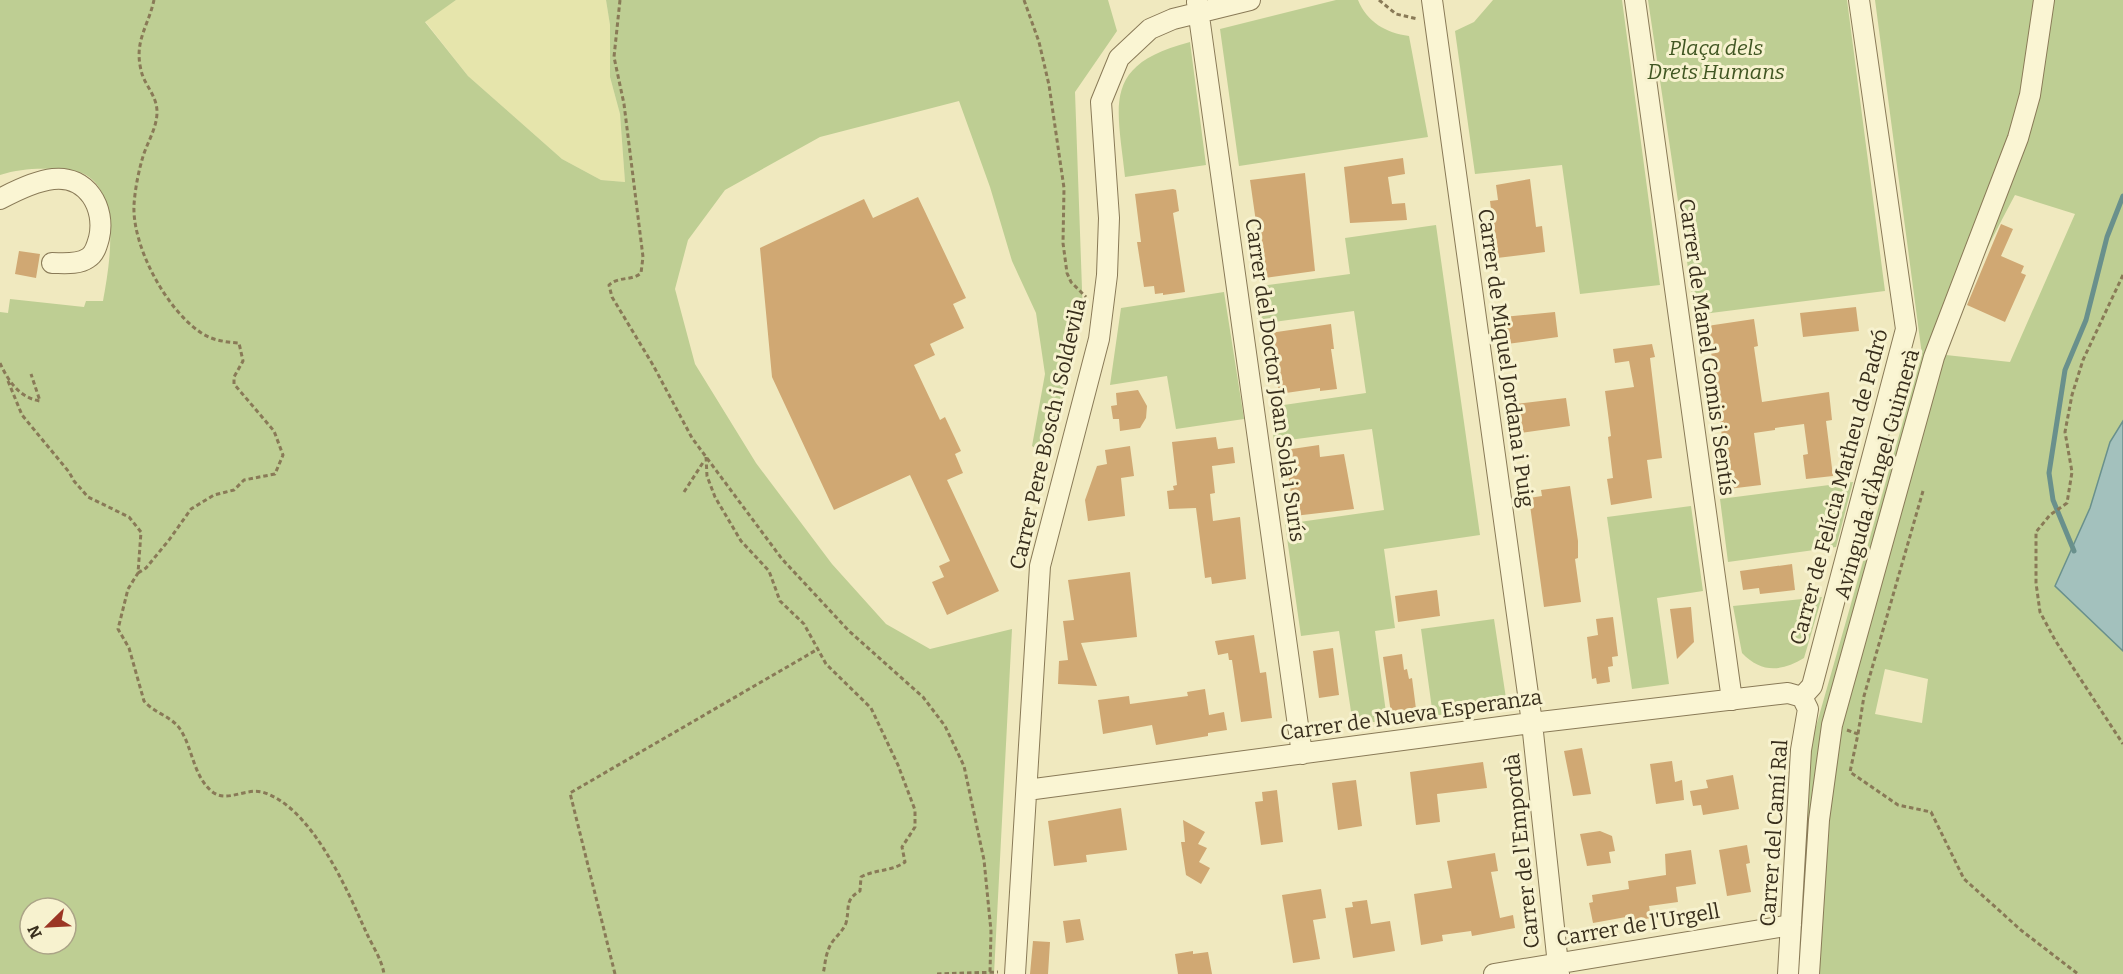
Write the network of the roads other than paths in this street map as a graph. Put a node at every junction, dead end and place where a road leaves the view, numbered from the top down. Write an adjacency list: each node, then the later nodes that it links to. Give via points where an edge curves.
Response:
1 (1250, 0): 7 (street)
2 (1432, 0): 13 (street, Carrer de Miquel Jordana i Puig)
3 (1635, 0): 12 (street, Carrer de Manel Gomis i Sentís)
4 (1859, 0): 11 (street, Carrer de Felícia Matheu de Padró, via 1906,329 1812,686)
5 (2031, 0): 8 (street, via 2026,45)
6 (2044, 0): 8 (street, Avinguda d'Àngel Guimerà)
7 (1198, 6): 14 (street, Carrer del Doctor Joan Solà i Surís); 15 (street, Carrer Pere Bosch i Soldevila, via 1150,29 1119,58 1101,102 1109,218 1107,275 1099,339 1040,566)
8 (2030, 95): 21 (street, Avinguda d'Àngel Guimerà, via 2018,138 1934,357 1832,724 1819,820)
9 (0, 199): 10 (street, via 53,179 83,186 95,198 101,217 100,231 90,258)
10 (52, 263)
11 (1802, 697): 12 (street, Carrer de Nueva Esperanza, via 1788,693); 16 (street, Carrer del Camí Ral, via 1808,710 1801,750)
12 (1732, 700): 13 (street, Carrer de Nueva Esperanza)
13 (1532, 723): 14 (street, Carrer de Nueva Esperanza); 17 (street, Carrer de l'Empordà)
14 (1302, 754): 15 (street, Carrer de Nueva Esperanza)
15 (1027, 790): 18 (street, Carrer Pere Bosch i Soldevila)
16 (1791, 925): 17 (street, Carrer de l'Urgell); 20 (street, Carrer del Camí Ral)
17 (1559, 969): 19 (street, Carrer de l'Urgell)
18 (1015, 973)
19 (1494, 974)
20 (1788, 974)
21 (1809, 974)

